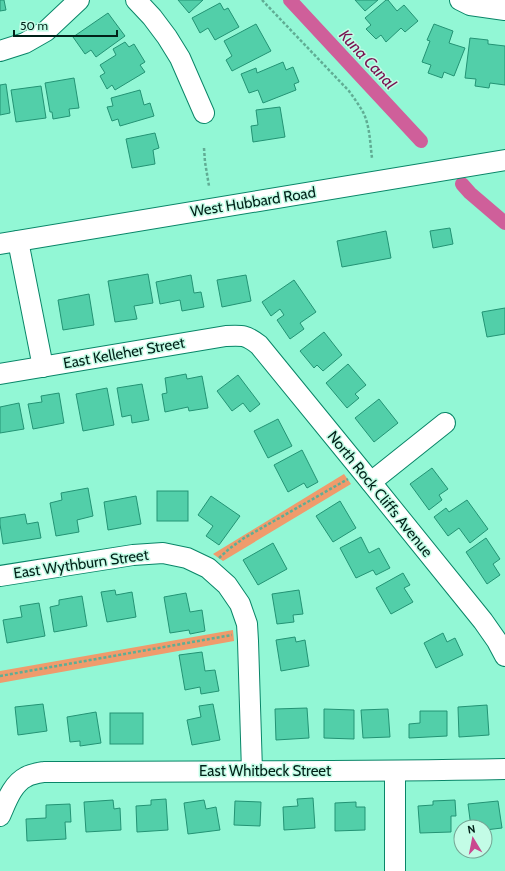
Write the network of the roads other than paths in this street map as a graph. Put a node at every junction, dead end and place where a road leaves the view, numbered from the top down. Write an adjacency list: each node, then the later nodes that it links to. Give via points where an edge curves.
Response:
1 (79, 0): 5 (street, via 46,30 25,43)
2 (136, 0): 6 (street, via 152,17 180,58)
3 (460, 0): 4 (street, via 470,5)
4 (505, 10)
5 (0, 51)
6 (204, 113)
7 (505, 160): 8 (street, West Hubbard Road)
8 (9, 243): 10 (street)
9 (248, 338): 10 (street, East Kelleher Street, via 226,336); 13 (street, North Rock Cliffs Avenue, via 259,345)
10 (43, 367): 11 (street, East Kelleher Street)
11 (0, 374)
12 (445, 423): 13 (street)
13 (371, 482): 15 (street, North Rock Cliffs Avenue, via 483,621)
14 (0, 576): 17 (street, East Wythburn Street, via 133,555 163,553 213,563 240,604 247,624)
15 (505, 656)
16 (505, 769): 18 (street, East Whitbeck Street)
17 (252, 771): 18 (street, East Whitbeck Street); 19 (street, East Whitbeck Street, via 44,772 26,777 19,782)
18 (395, 771): 20 (street)
19 (0, 816)
20 (395, 871)

